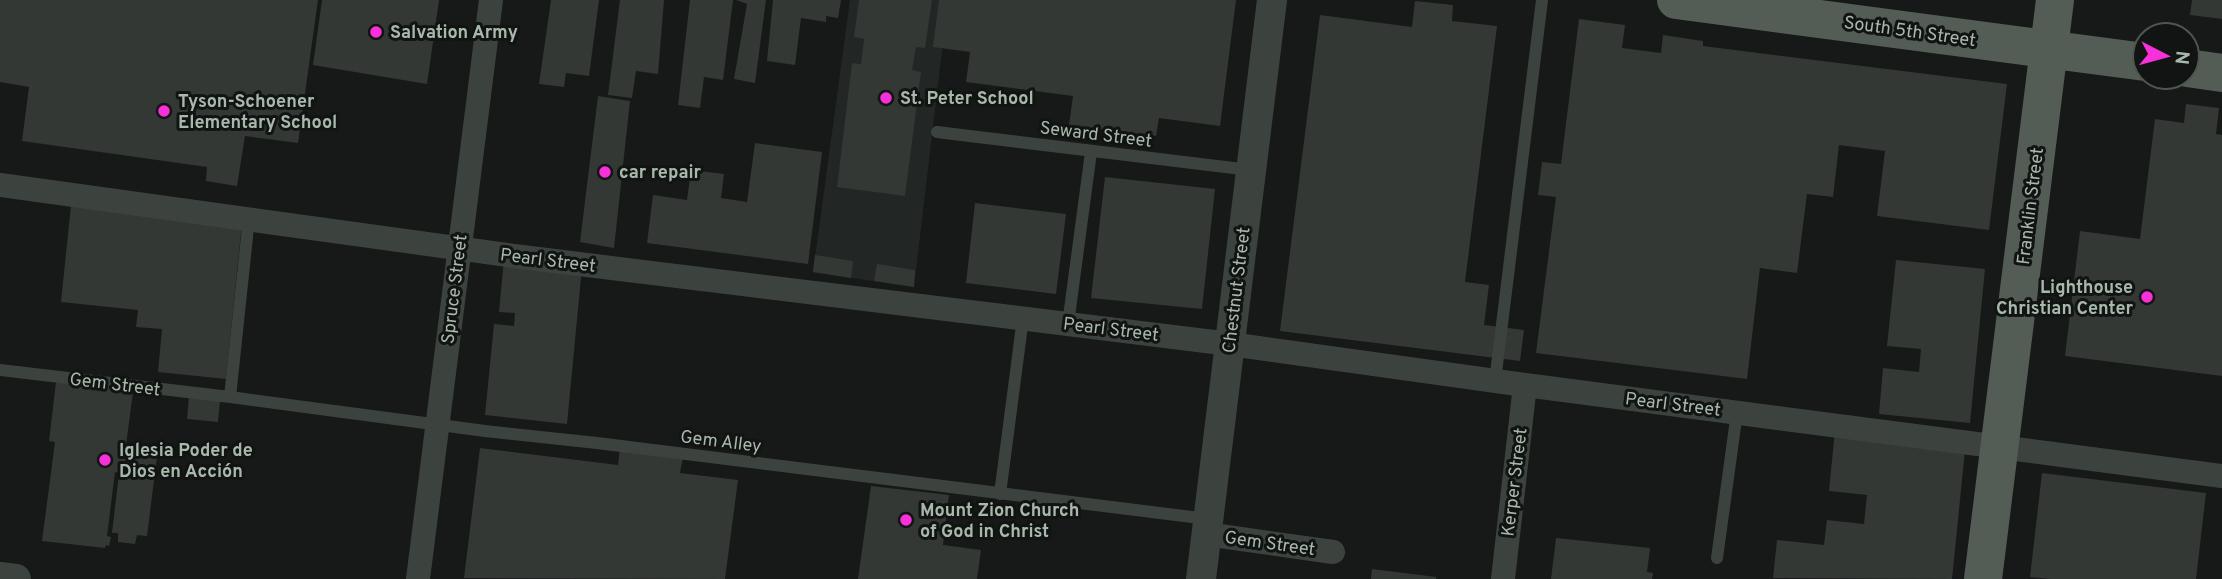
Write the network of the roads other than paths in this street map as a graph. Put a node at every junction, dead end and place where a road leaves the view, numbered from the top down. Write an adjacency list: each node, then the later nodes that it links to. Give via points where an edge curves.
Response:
1 (491, 0): 15 (street, Spruce Street)
2 (1272, 0): 12 (street, Chestnut Street)
3 (1542, 0): 20 (lane)
4 (1676, 0): 6 (main road, South 5th Street)
5 (2055, 0): 6 (main road, Franklin Street)
6 (2049, 50): 7 (main road, South 5th Street); 25 (main road, Franklin Street)
7 (2131, 60)
8 (2201, 70): 9 (main road)
9 (2222, 73)
10 (937, 132): 11 (lane, Seward Street)
11 (1091, 152): 12 (lane, Seward Street); 17 (lane)
12 (1251, 170): 18 (street, Chestnut Street)
13 (0, 185): 14 (street, Pearl Street)
14 (249, 218): 15 (street, Pearl Street); 22 (lane)
15 (459, 248): 16 (street, Pearl Street); 24 (street, Spruce Street)
16 (1023, 318): 17 (street, Pearl Street); 27 (lane)
17 (1068, 324): 18 (street, Pearl Street)
18 (1230, 344): 20 (street, Pearl Street); 28 (street, Chestnut Street)
19 (0, 370): 22 (lane, Gem Street)
20 (1495, 381): 21 (street, Pearl Street)
21 (1525, 385): 23 (street, Pearl Street); 35 (street, Kerper Street)
22 (230, 397): 24 (lane, Gem Alley)
23 (1737, 412): 25 (street, Pearl Street); 30 (lane)
24 (438, 425): 27 (lane, Gem Alley); 33 (street, Spruce Street)
25 (2000, 446): 26 (street, Pearl Street); 36 (main road, Franklin Street)
26 (2222, 476)
27 (1000, 494): 28 (lane, Gem Alley)
28 (1207, 527): 29 (street, Gem Street); 34 (street, Chestnut Street)
29 (1334, 552)
30 (1717, 558)
31 (0, 577): 32 (street)
32 (16, 579)
33 (418, 579)
34 (1201, 579)
35 (1503, 579)
36 (1983, 579)

